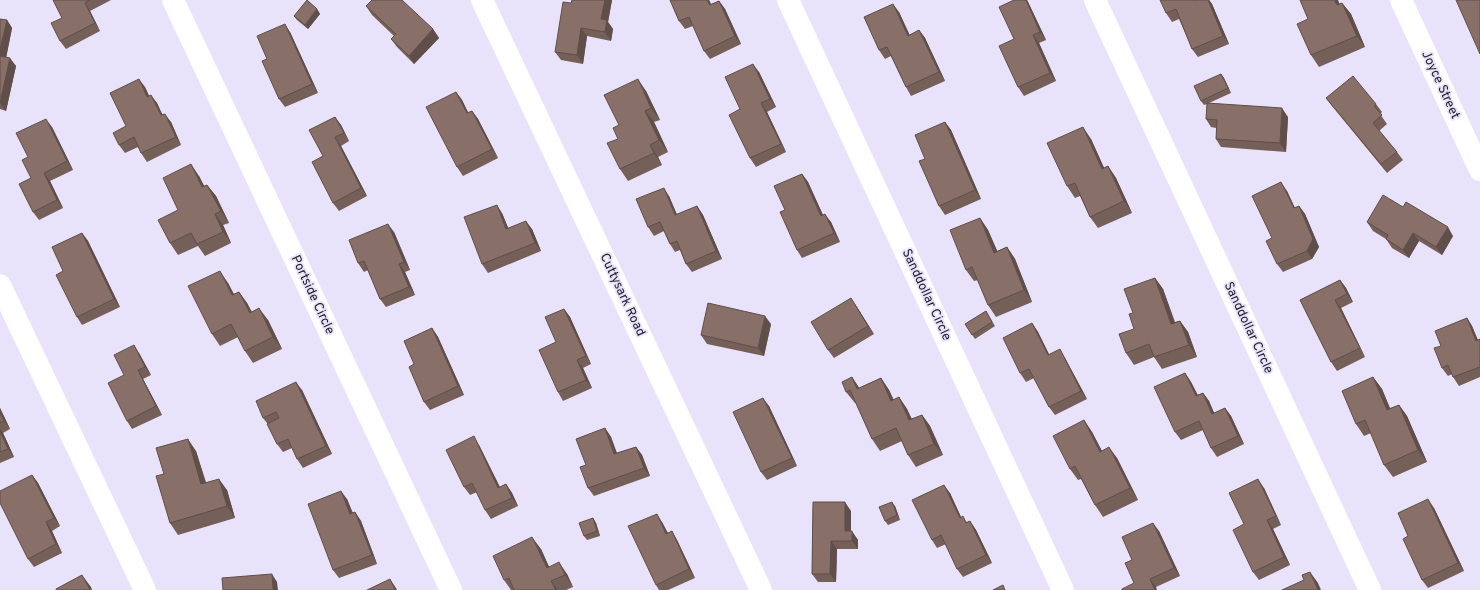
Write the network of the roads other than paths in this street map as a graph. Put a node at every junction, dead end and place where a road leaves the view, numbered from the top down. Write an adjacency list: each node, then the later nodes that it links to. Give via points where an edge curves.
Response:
1 (173, 0): 9 (street, Portside Circle)
2 (482, 0): 10 (street, Cuttysark Road)
3 (788, 0): 11 (street, Sanddollar Circle)
4 (1095, 0): 12 (street, Sanddollar Circle)
5 (1401, 0): 6 (street, Joyce Street)
6 (1480, 170)
7 (0, 285): 8 (street)
8 (145, 590)
9 (451, 590)
10 (761, 590)
11 (1063, 590)
12 (1370, 590)

